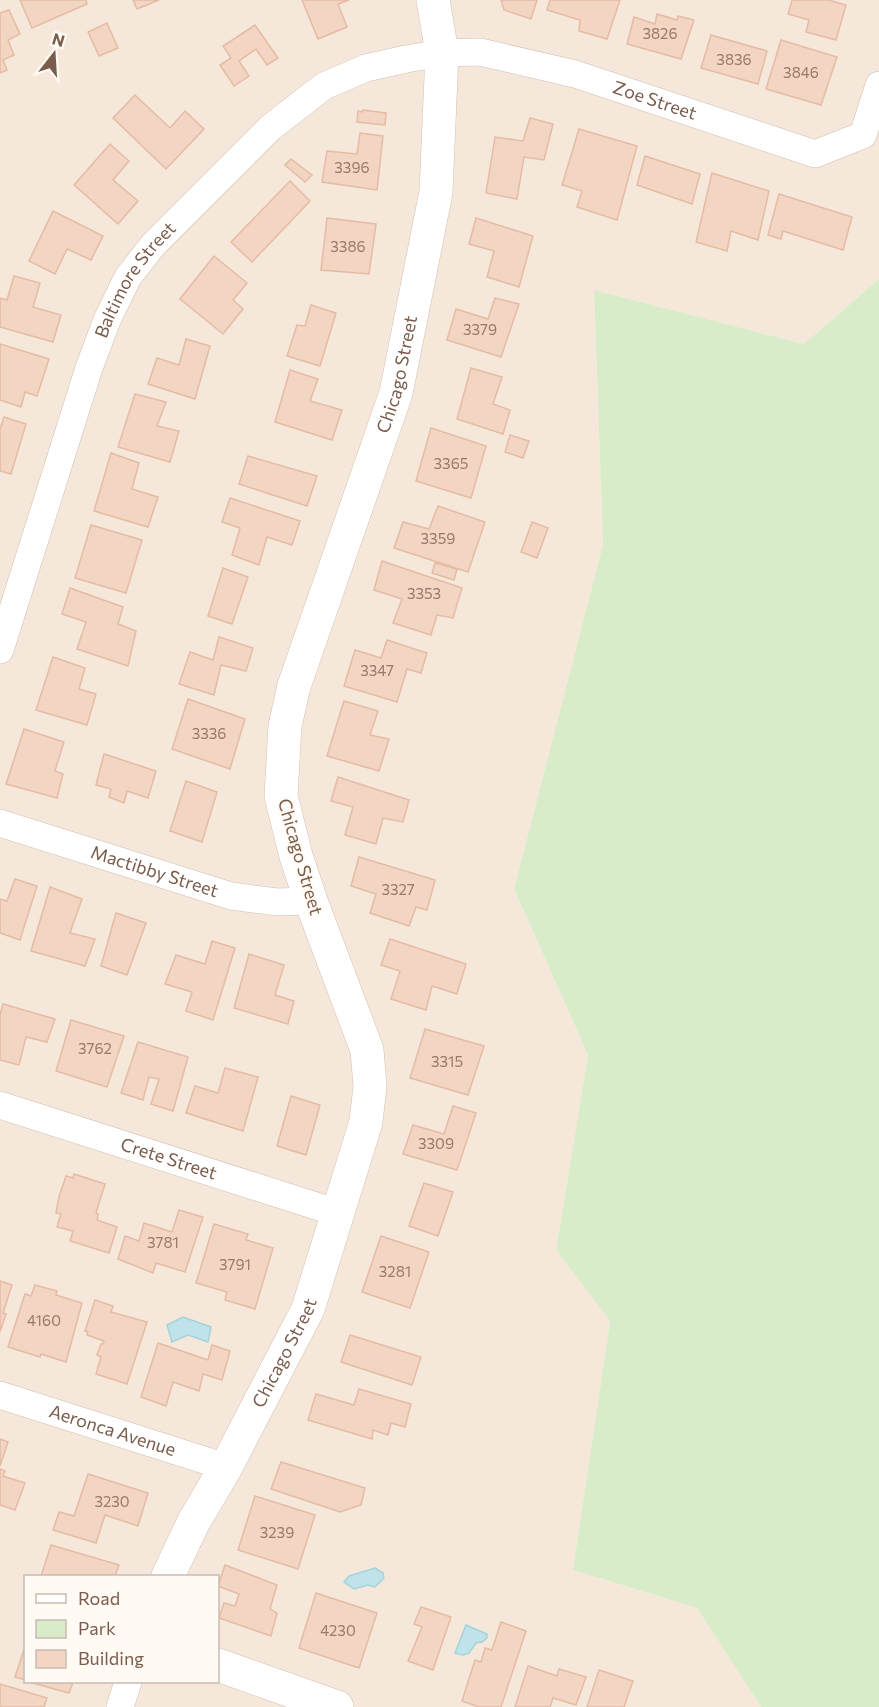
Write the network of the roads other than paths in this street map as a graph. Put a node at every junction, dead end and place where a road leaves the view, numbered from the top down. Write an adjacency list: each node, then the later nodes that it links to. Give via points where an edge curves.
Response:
1 (433, 0): 2 (street, Chicago Street)
2 (442, 53): 3 (street, Zoe Street, via 480,52 575,75 815,154 863,135); 4 (street, Baltimore Street, via 366,68 324,86 270,128 153,245 128,277 89,368); 6 (street, Chicago Street, via 436,192 396,393 294,686 285,726 281,796)
3 (879, 85)
4 (0, 650)
5 (0, 823): 6 (street, Mactibby Street, via 231,896 277,902)
6 (311, 901): 8 (street, Chicago Street, via 367,1050 370,1077 366,1122)
7 (0, 1105): 8 (street, Crete Street)
8 (338, 1213): 10 (street, Chicago Street, via 308,1309)
9 (0, 1395): 10 (street, Aeronca Avenue)
10 (226, 1467): 11 (street, Chicago Street)
11 (168, 1575)
12 (219, 1665): 15 (street)
13 (128, 1683): 14 (street)
14 (120, 1707)
15 (337, 1707)

